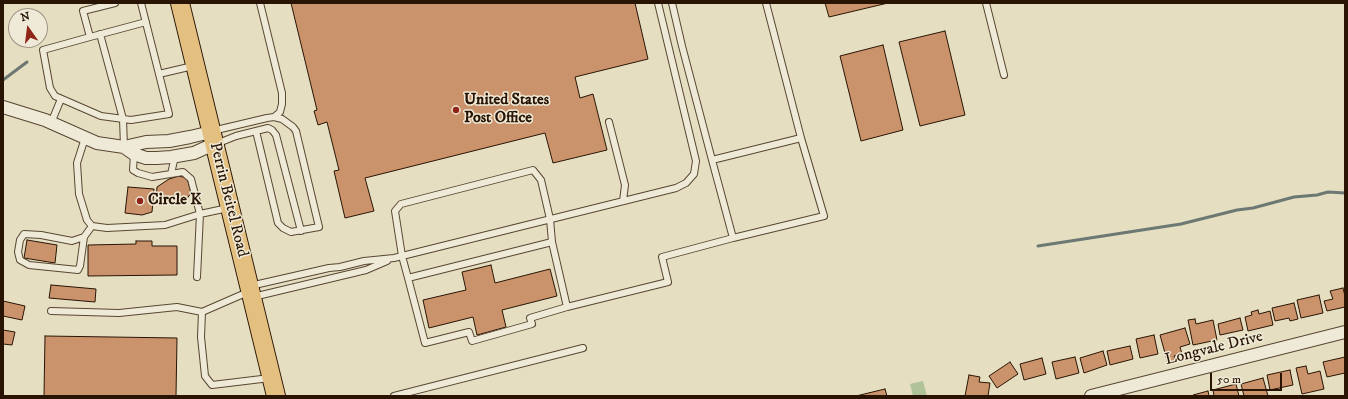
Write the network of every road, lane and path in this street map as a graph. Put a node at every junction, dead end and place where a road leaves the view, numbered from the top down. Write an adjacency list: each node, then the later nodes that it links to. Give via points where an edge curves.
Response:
1 (115, 3): 11 (lane, via 83,11)
2 (141, 3): 9 (lane)
3 (180, 3): 12 (main road, Perrin Beitel Road)
4 (260, 3): 17 (lane, via 282,93 280,112)
5 (658, 3): 29 (lane, via 694,149 694,174 686,183 676,188)
6 (672, 3): 27 (lane)
7 (766, 3): 24 (lane)
8 (986, 3): 14 (lane)
9 (146, 22): 10 (lane); 13 (lane)
10 (100, 34): 11 (lane); 18 (lane)
11 (90, 37): 15 (lane, via 43,50 50,88 55,96)
12 (195, 65): 13 (lane); 23 (main road, Perrin Beitel Road)
13 (159, 74): 18 (lane, via 169,114)
14 (1004, 75)
15 (61, 99): 18 (lane, via 101,116); 20 (lane)
16 (3, 107): 20 (street)
17 (274, 117): 23 (lane); 34 (lane, via 290,124 296,131 319,227)
18 (123, 119): 25 (lane)
19 (610, 122): 29 (lane, via 625,184)
20 (51, 123): 22 (street)
21 (256, 131): 23 (lane); 34 (lane, via 278,223 291,232); 34 (lane, via 268,128 276,135)
22 (86, 138): 25 (street); 33 (lane, via 77,163 78,180 79,194 87,220)
23 (213, 138): 25 (street, via 190,137 146,142); 26 (street, via 194,153); 30 (main road, Perrin Beitel Road)
24 (802, 138): 27 (lane); 36 (lane, via 824,216)
25 (129, 150): 26 (street, via 146,158); 28 (lane, via 133,170 138,173 152,177)
26 (175, 156): 28 (lane)
27 (712, 160): 36 (lane)
28 (171, 174): 31 (lane, via 183,172 191,179)
29 (623, 201): 32 (lane)
30 (230, 208): 31 (lane); 42 (main road, Perrin Beitel Road)
31 (200, 214): 33 (lane, via 165,225 107,228); 40 (lane)
32 (550, 219): 37 (lane); 38 (lane); 38 (lane, via 541,180 533,170 401,204 395,211)
33 (92, 226): 35 (lane)
34 (301, 231)
35 (84, 237): 35 (lane, via 72,241 24,234 18,252 20,260 29,265 78,270)
36 (733, 238): 43 (lane, via 662,257 668,282)
37 (552, 242): 41 (lane); 43 (lane)
38 (402, 256): 39 (lane); 41 (lane)
39 (394, 258): 42 (lane, via 329,268); 42 (lane, via 366,270)
40 (197, 277)
41 (408, 278): 43 (lane, via 425,343 469,332 472,341 532,324 530,318)
42 (250, 292): 45 (lane); 48 (main road, Perrin Beitel Road)
43 (567, 307)
44 (51, 310): 45 (lane, via 119,313 177,307)
45 (202, 312): 48 (lane, via 201,337 205,376 212,385)
46 (1345, 332): 51 (street, Longvale Drive)
47 (583, 348): 50 (lane)
48 (272, 378): 49 (main road, Perrin Beitel Road)
49 (276, 396)
50 (394, 396)
51 (1091, 396)

